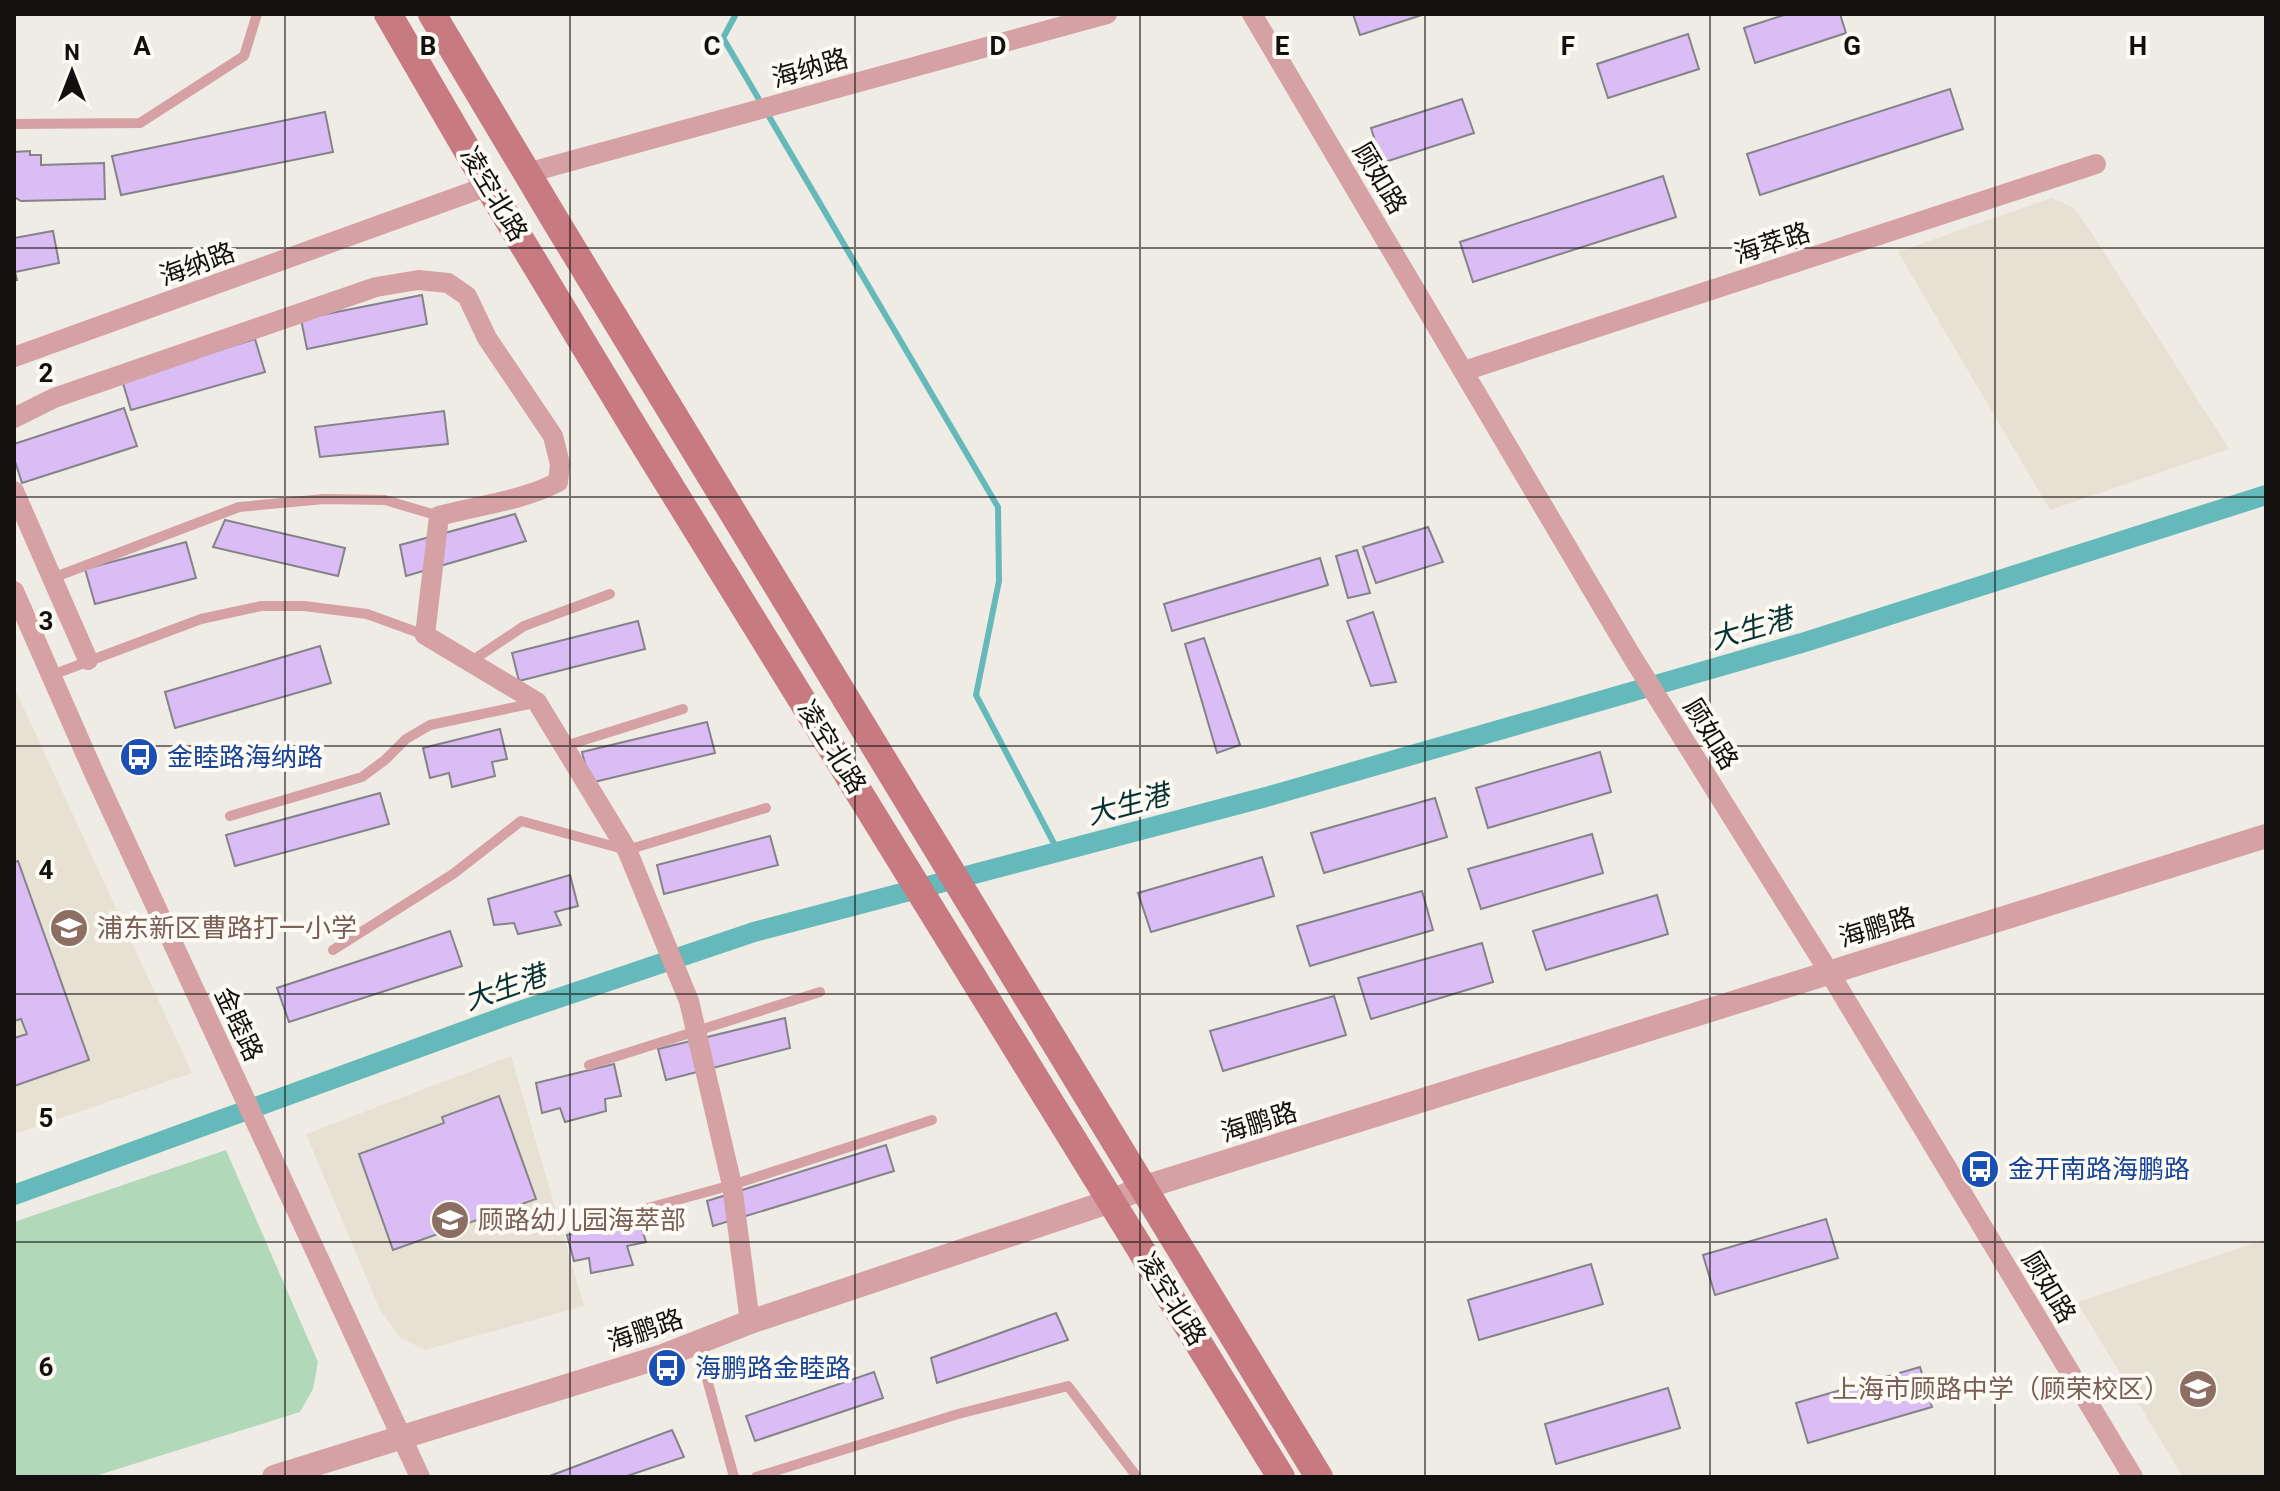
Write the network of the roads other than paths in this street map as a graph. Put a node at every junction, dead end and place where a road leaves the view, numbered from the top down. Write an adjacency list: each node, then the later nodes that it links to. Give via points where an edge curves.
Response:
1 (257, 14): 6 (lane, via 244,56 140,123)
2 (388, 14): 9 (main road, 凌空北路)
3 (432, 14): 8 (main road, 凌空北路)
4 (1107, 14): 8 (street, 海纳路)
5 (1252, 14): 11 (street, 顾如路)
6 (14, 124)
7 (2096, 164): 11 (street, 海萃路)
8 (527, 173): 36 (main road, 凌空北路)
9 (488, 186): 10 (street, 海纳路); 37 (main road, 凌空北路)
10 (14, 357)
11 (1464, 371): 30 (street, 顾如路, via 1631,655)
12 (14, 418): 14 (street, via 54,398 376,287 418,280 448,283 467,296 487,338 553,436 560,464 558,482 533,495)
13 (14, 491): 15 (street)
14 (439, 516): 15 (lane, via 385,500 239,507); 18 (street)
15 (50, 579): 19 (street)
16 (14, 591): 21 (street, 金睦路)
17 (610, 594): 20 (lane, via 524,626)
18 (425, 635): 19 (lane, via 367,614 261,606 201,619); 20 (street)
19 (88, 660): 21 (lane)
20 (470, 662): 22 (street)
21 (52, 675): 41 (street, 金睦路)
22 (537, 702): 24 (street); 26 (lane, via 430,725 362,777)
23 (683, 709): 24 (lane)
24 (565, 746): 28 (street)
25 (766, 808): 28 (lane)
26 (230, 816)
27 (2266, 836): 30 (street, 海鹏路)
28 (627, 850): 29 (lane, via 521,821 453,874); 32 (street, via 689,1001)
29 (333, 950)
30 (1829, 972): 36 (street, 海鹏路); 49 (street, 顾如路)
31 (820, 992): 32 (lane)
32 (696, 1033): 33 (lane); 35 (street)
33 (589, 1065)
34 (932, 1120): 35 (lane)
35 (732, 1185): 38 (lane); 39 (street)
36 (1145, 1187): 37 (street, 海鹏路); 48 (main road, 凌空北路)
37 (1111, 1201): 39 (street, 海鹏路); 47 (main road, 凌空北路)
38 (637, 1211)
39 (750, 1322): 40 (street, 海鹏路)
40 (696, 1342): 41 (street, 海鹏路); 44 (lane)
41 (401, 1436): 42 (street, 海鹏路); 43 (street, 金睦路)
42 (274, 1477)
43 (420, 1477)
44 (734, 1477)
45 (756, 1477): 46 (lane, via 1068,1386)
46 (1137, 1477)
47 (1281, 1477)
48 (1319, 1477)
49 (2133, 1477)

